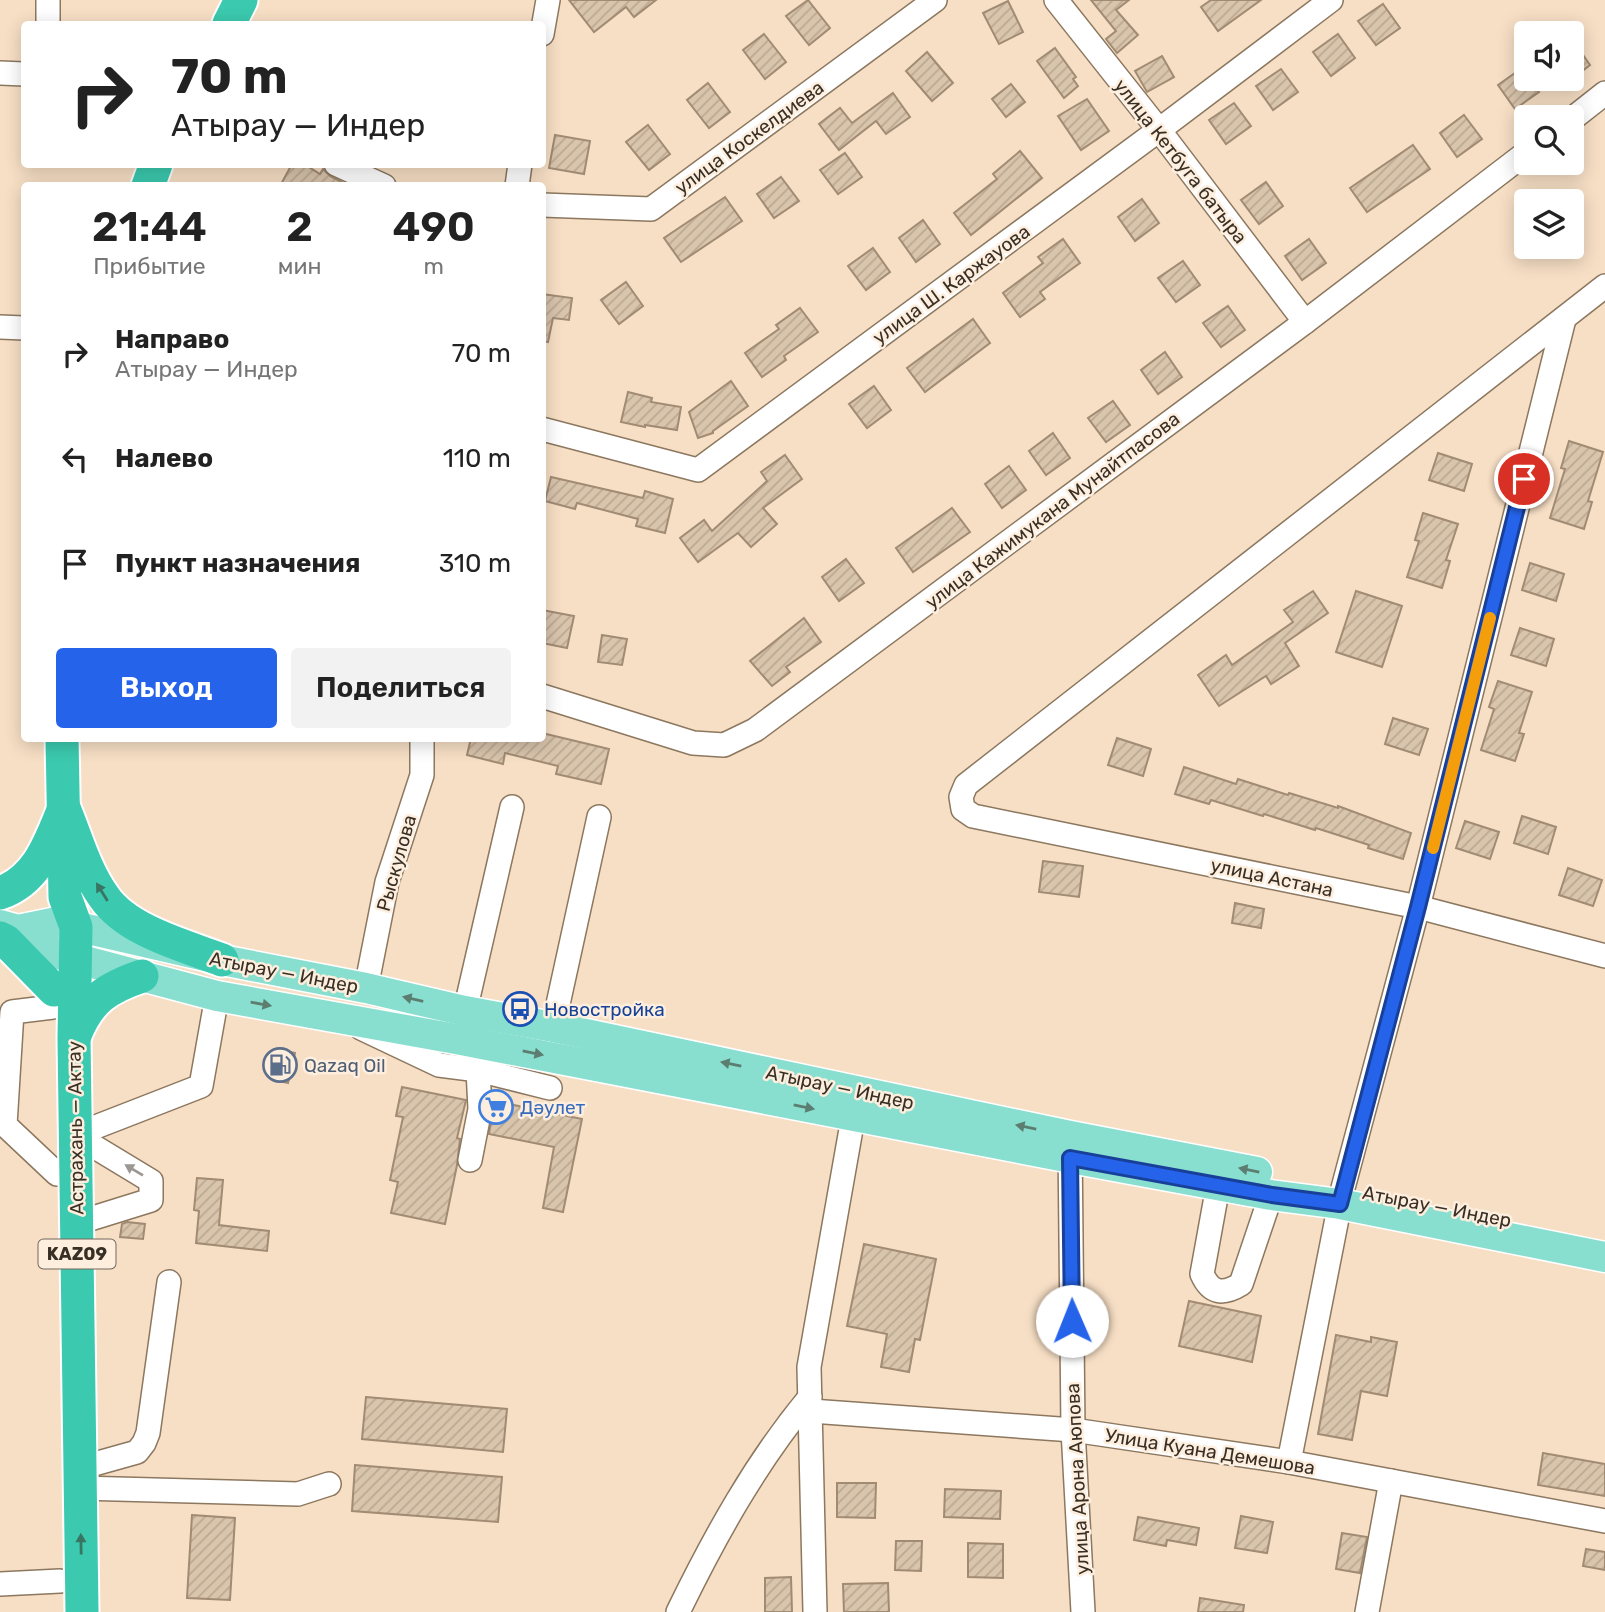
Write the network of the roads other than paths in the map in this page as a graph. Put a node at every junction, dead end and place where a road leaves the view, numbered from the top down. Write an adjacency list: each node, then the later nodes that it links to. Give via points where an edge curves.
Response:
1 (48, 0): 7 (street)
2 (241, 0): 8 (highway)
3 (548, 0): 9 (street)
4 (935, 0): 18 (street, улица Коскелдиева, via 651,209)
5 (1056, 0): 14 (street, улица Кетбуга батыра)
6 (1331, 0): 14 (street, улица Ш. Каржауова)
7 (48, 21)
8 (230, 21)
9 (544, 21)
10 (0, 73): 11 (street)
11 (21, 74)
12 (1605, 93): 13 (street)
13 (1584, 110)
14 (1159, 130): 21 (street, улица Кетбуга батыра); 24 (street, улица Ш. Каржауова, via 698,470)
15 (1514, 162): 21 (street, улица Кажимукана Мунайтпасова)
16 (345, 168): 17 (street)
17 (375, 182)
18 (546, 205)
19 (1605, 286): 20 (street)
20 (1564, 319): 32 (street); 32 (street, улица Астана, via 966,785 961,797 963,809 973,816)
21 (1305, 322): 25 (street, улица Кажимукана Мунайтпасова, via 755,730 724,745 693,743)
22 (0, 327): 23 (street)
23 (21, 328)
24 (546, 430)
25 (546, 697)
26 (62, 742): 29 (highway, Астрахань — Актау / KAZ09)
27 (422, 742): 38 (street, Рыскулова, via 422,775 387,882)
28 (512, 807): 41 (street)
29 (64, 808): 31 (highway, via 43,858 13,888); 34 (highway, Астрахань — Актау / KAZ09); 36 (highway, one-way to 29, via 118,913 89,871)
30 (598, 817): 42 (street)
31 (0, 893)
32 (1418, 907): 35 (street, улица Астана); 53 (street)
33 (6, 931): 34 (main road); 40 (highway, via 6,941)
34 (66, 931): 36 (main road, Атырау — Индер); 37 (main road, Атырау — Индер); 40 (highway, Астрахань — Актау / KAZ09); 43 (highway, Астрахань — Актау / KAZ09)
35 (1605, 956)
36 (222, 960): 38 (main road, Атырау — Индер)
37 (142, 976): 39 (main road, Атырау — Индер); 43 (highway, via 96,999)
38 (366, 988): 41 (main road, Атырау — Индер, one-way to 38)
39 (217, 996): 44 (main road, Атырау — Индер, one-way to 44, via 343,1019); 47 (street, via 201,1086)
40 (54, 998): 50 (highway, Астрахань — Актау / KAZ09); 50 (street, via 12,1012 5,1125)
41 (465, 1011): 42 (main road, Атырау — Индер)
42 (553, 1027): 46 (main road, Атырау — Индер, one-way to 42)
43 (74, 1038): 47 (highway, Астрахань — Актау / KAZ09)
44 (479, 1057): 45 (street); 46 (main road, Атырау — Индер, one-way to 46); 49 (street, via 480,1109)
45 (550, 1088)
46 (855, 1104): 48 (main road, Атырау — Индер); 58 (street, via 809,1367)
47 (75, 1135): 54 (highway, Астрахань — Актау / KAZ09); 54 (street, one-way to 47, via 151,1200 151,1181)
48 (1070, 1147): 51 (main road, Атырау — Индер); 53 (main road, Атырау — Индер, one-way to 48); 59 (street, улица Арона Аюпова)
49 (470, 1160)
50 (57, 1174): 66 (highway, Астрахань — Актау / KAZ09)
51 (1218, 1186): 52 (main road, Атырау — Индер); 52 (street, via 1202,1273 1206,1284 1217,1291 1228,1292 1241,1284)
52 (1272, 1195): 53 (main road, Атырау — Индер)
53 (1342, 1196): 55 (main road, Атырау — Индер); 56 (main road, Атырау — Индер); 60 (street)
54 (76, 1223): 61 (highway, Астрахань — Актау / KAZ09)
55 (1605, 1237)
56 (1605, 1257)
57 (169, 1282): 61 (street, via 144,1443 137,1452)
58 (810, 1404): 59 (street, Улица Куана Демешова); 68 (street, via 784,1427 712,1542); 69 (street)
59 (1073, 1430): 60 (street, Улица Куана Демешова); 70 (street, улица Арона Аюпова)
60 (1289, 1462): 62 (street, Улица Куана Демешова)
61 (80, 1478): 63 (street, via 298,1494); 67 (highway, Астрахань — Актау / KAZ09, one-way to 61)
62 (1391, 1481): 64 (street, Улица Куана Демешова); 71 (street)
63 (329, 1484)
64 (1605, 1521)
65 (0, 1584): 66 (street)
66 (60, 1596)
67 (82, 1612)
68 (678, 1612)
69 (815, 1612)
70 (1083, 1612)
71 (1367, 1612)

